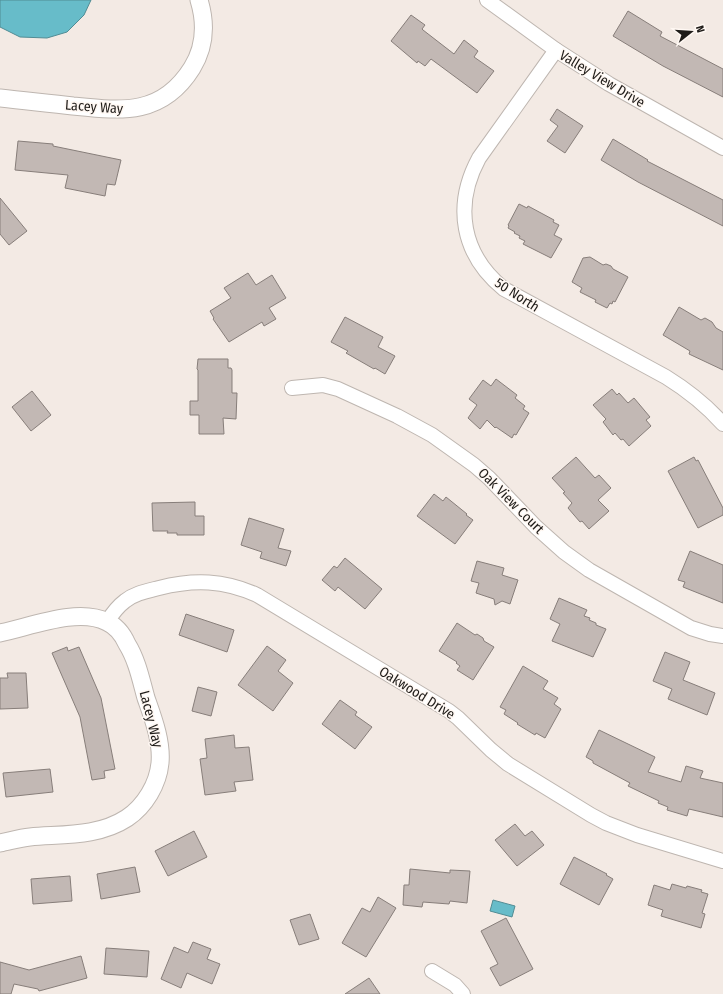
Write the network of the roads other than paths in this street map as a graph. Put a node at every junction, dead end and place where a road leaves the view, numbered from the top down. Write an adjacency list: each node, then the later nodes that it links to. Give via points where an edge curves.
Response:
1 (199, 0): 4 (street, Lacey Way, via 203,26 201,46 193,65 180,83 156,102 133,109 108,110)
2 (487, 0): 3 (street, Valley View Drive)
3 (556, 50): 5 (street, Valley View Drive, via 609,84); 7 (street, 50 North, via 479,158 472,172 464,202 464,218 473,252 481,267 504,289 666,377 695,396)
4 (0, 98)
5 (723, 148)
6 (292, 388): 10 (street, Oak View Court, via 323,385 338,388 426,432 474,465 536,527 581,564 691,628)
7 (723, 424)
8 (107, 622): 9 (street, Lacey Way, via 97,618 73,618); 11 (street, Lacey Way, via 122,635 132,653 155,727 160,762 154,786 138,808 128,818 115,825 88,833); 12 (street, Oakwood Drive, via 118,607 133,596 178,583 206,581 245,589 424,695 458,718 508,764 592,816 636,835)
9 (0, 633)
10 (723, 636)
11 (0, 843)
12 (723, 861)
13 (432, 971): 14 (street, via 455,985)
14 (463, 994)

